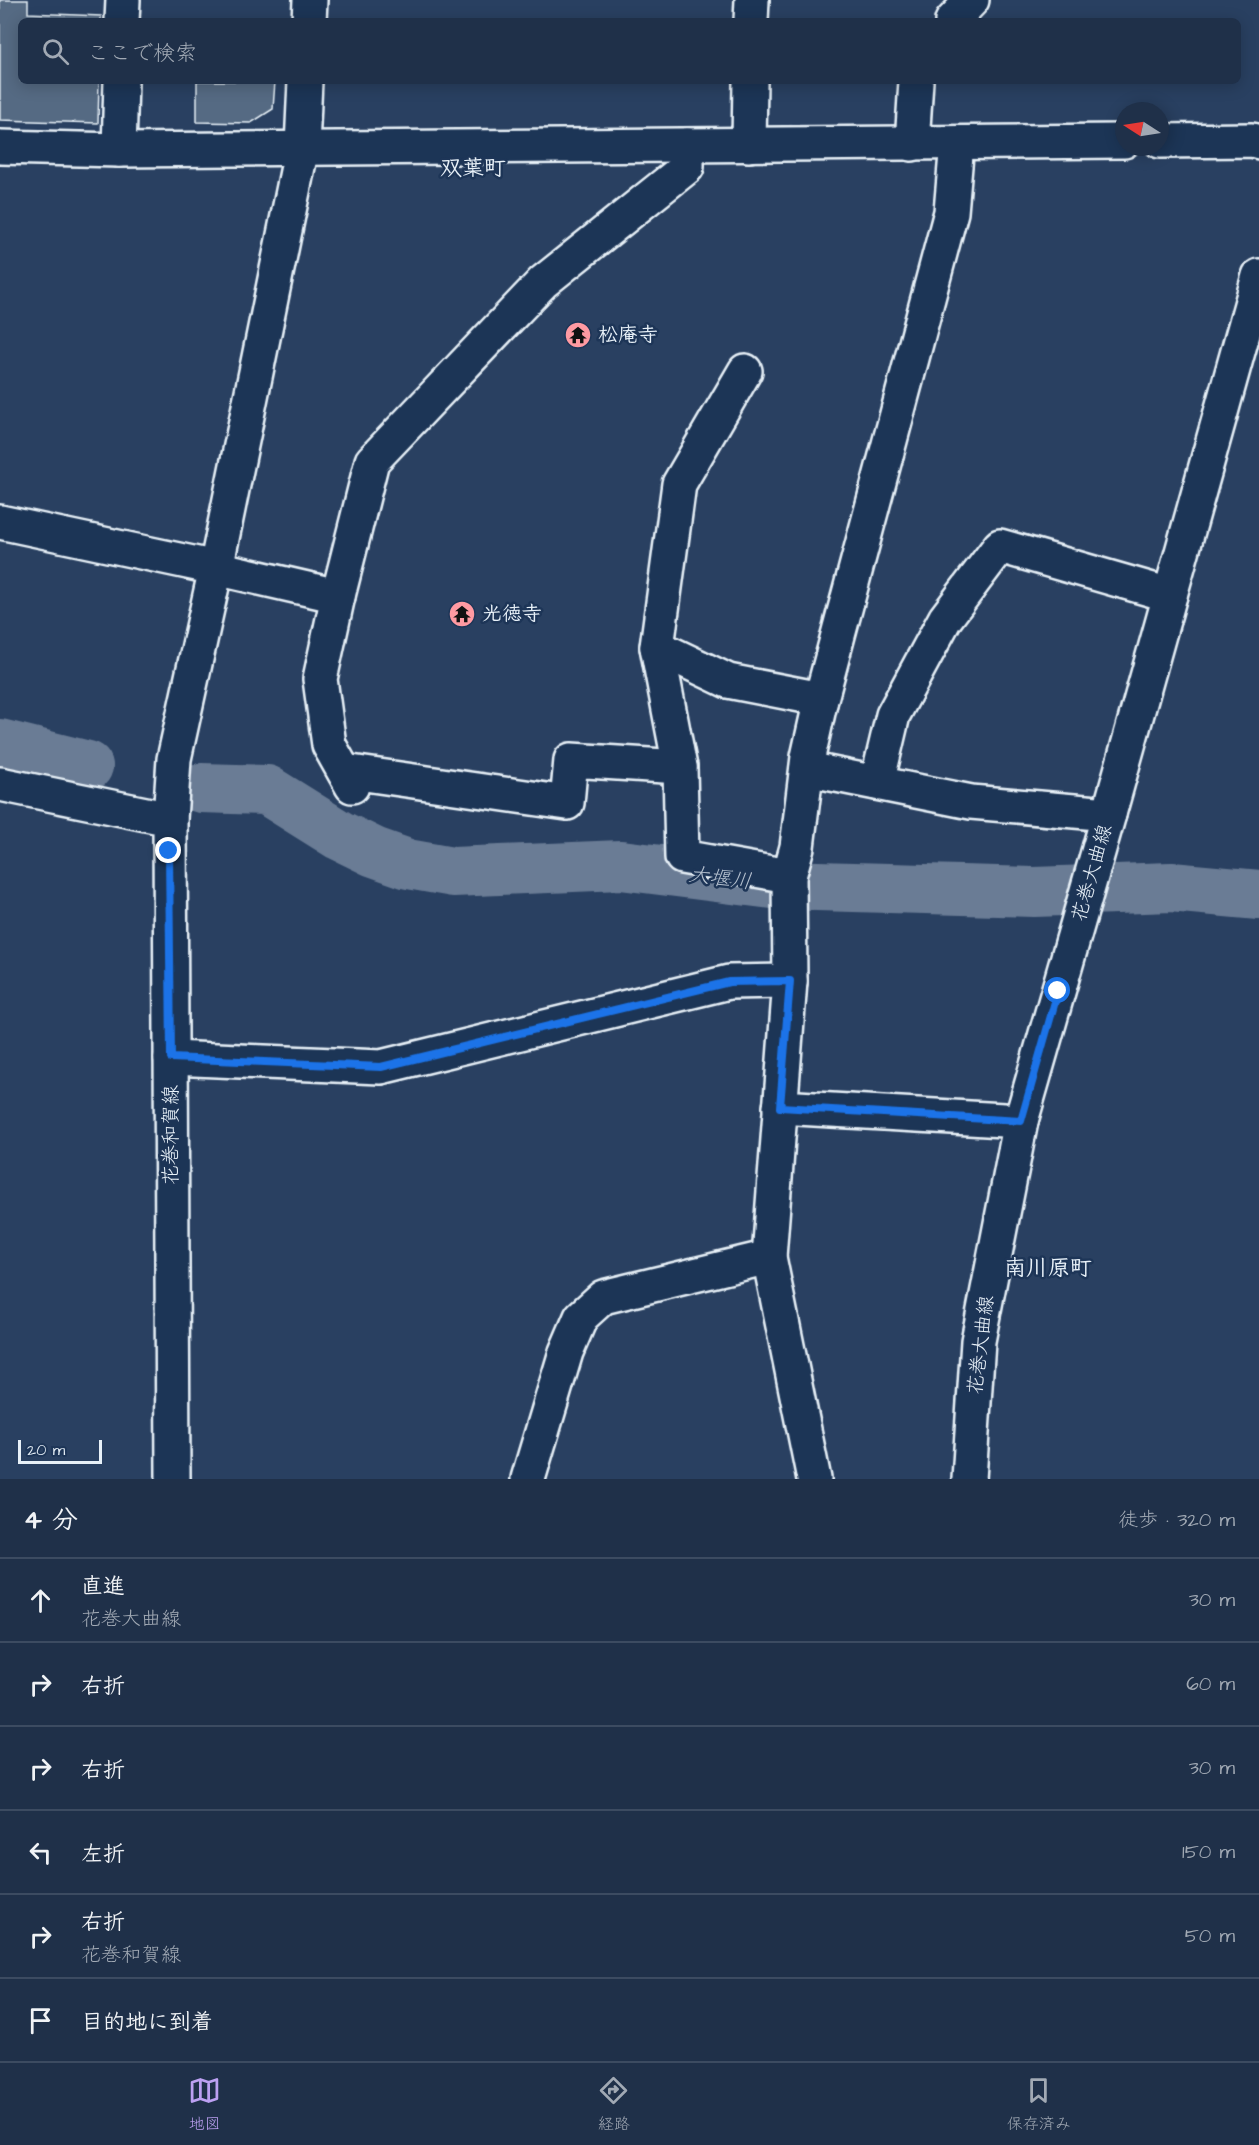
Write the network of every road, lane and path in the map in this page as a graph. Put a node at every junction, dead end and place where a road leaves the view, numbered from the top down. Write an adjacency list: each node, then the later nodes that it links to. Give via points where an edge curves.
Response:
1 (123, 0): 5 (street)
2 (310, 0): 6 (street)
3 (752, 0): 7 (street)
4 (972, 0): 8 (street)
5 (122, 18)
6 (309, 18)
7 (752, 18)
8 (955, 18)
9 (121, 84): 22 (street)
10 (305, 84): 21 (street, 花巻和賀線)
11 (750, 84): 18 (street)
12 (916, 84): 17 (street)
13 (1115, 141): 16 (street)
14 (1169, 141): 15 (street)
15 (1259, 142)
16 (957, 143): 17 (street); 30 (street, via 951,212)
17 (912, 144): 18 (street)
18 (749, 145): 19 (street)
19 (687, 146): 21 (street); 28 (street, via 687,167 543,282 372,461)
20 (0, 147): 22 (street)
21 (302, 147): 22 (street); 26 (street, 花巻和賀線)
22 (119, 150)
23 (1259, 276): 27 (street, 花巻大曲線)
24 (745, 371): 29 (street, via 679,484)
25 (0, 522): 26 (street)
26 (216, 568): 28 (street); 36 (street, 花巻和賀線, via 174,759)
27 (1170, 595): 33 (street, via 1000,546 945,619 893,715); 35 (street, 花巻大曲線)
28 (338, 596): 31 (street, via 320,679 329,745 348,779 567,803 571,760)
29 (657, 647): 30 (street, via 728,681); 31 (street)
30 (821, 699): 32 (street)
31 (680, 767): 37 (street, via 682,856)
32 (807, 769): 33 (street); 37 (street)
33 (877, 783): 35 (street, via 971,802)
34 (0, 784): 36 (street)
35 (1109, 815): 41 (street, 花巻大曲線)
36 (170, 819): 39 (street, 花巻和賀線)
37 (789, 889): 38 (street)
38 (790, 981): 39 (street, via 729,982 381,1067); 40 (street)
39 (171, 1058): 43 (street, 花巻和賀線)
40 (780, 1107): 41 (street); 42 (street)
41 (1021, 1121): 46 (street, 花巻大曲線, via 978,1341)
42 (769, 1257): 44 (street, via 603,1297 581,1317 566,1352); 45 (street)
43 (173, 1479)
44 (528, 1479)
45 (814, 1479)
46 (969, 1479)

